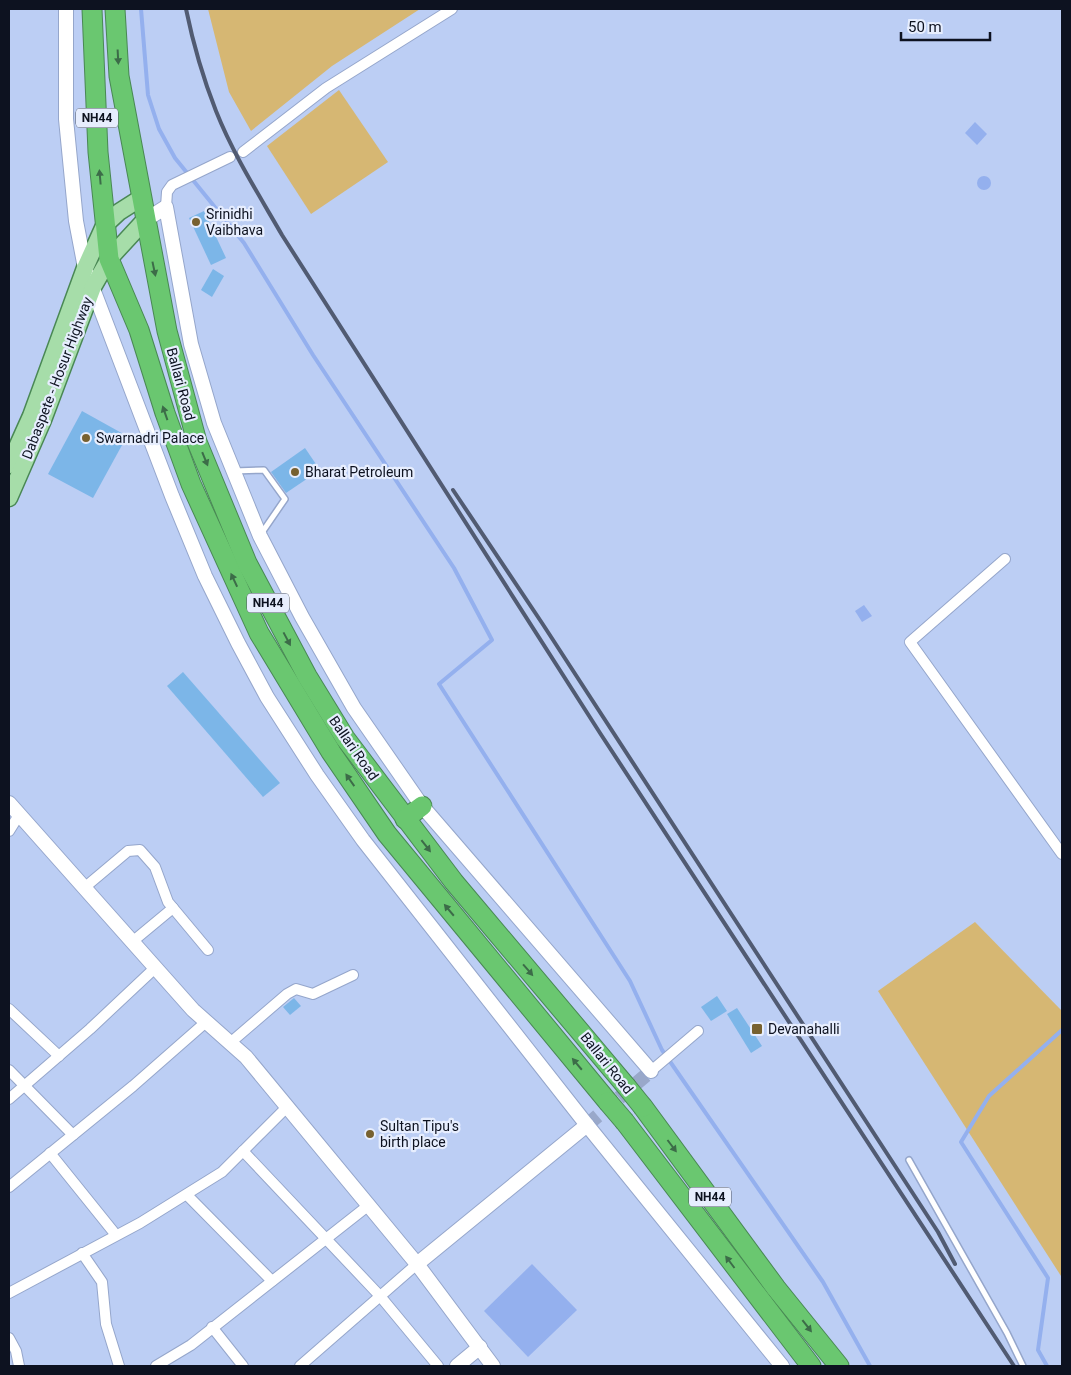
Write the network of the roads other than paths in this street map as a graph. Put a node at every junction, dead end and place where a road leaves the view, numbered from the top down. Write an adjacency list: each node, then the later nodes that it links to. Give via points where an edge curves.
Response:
1 (66, 9): 12 (street, via 66,119 76,221)
2 (92, 9): 10 (highway, NH44, one-way to 2)
3 (115, 9): 7 (highway, Ballari Road / NH44, one-way to 7, via 119,76)
4 (452, 9): 5 (street, via 326,88)
5 (243, 152)
6 (230, 157): 8 (street, via 172,185 167,192)
7 (141, 198): 9 (highway, Ballari Road / NH44); 10 (main road)
8 (166, 207): 9 (street); 15 (street, via 192,344 214,423)
9 (144, 221): 11 (main road, Dabaspete - Hosur Highway); 22 (highway, Ballari Road / NH44, one-way to 22, via 166,331 198,442 247,563 345,738)
10 (104, 226): 11 (highway, NH44); 12 (main road, Dabaspete - Hosur Highway)
11 (108, 259): 13 (main road, Dabaspete - Hosur Highway); 68 (highway, Ballari Road / NH44, one-way to 11, bridge, via 625,1122 387,834 331,752 259,633 191,484 139,330)
12 (85, 268): 13 (street); 14 (main road, Dabaspete - Hosur Highway, via 31,416)
13 (93, 287): 16 (main road, Dabaspete - Hosur Highway, via 43,420); 41 (street, via 205,576 267,697 363,840)
14 (9, 465)
15 (234, 471): 17 (street); 17 (lane, via 264,470 285,499)
16 (9, 498)
17 (260, 536): 20 (street, via 354,708)
18 (1005, 559): 24 (street, via 910,642)
19 (9, 803): 21 (street)
20 (422, 806): 22 (highway); 37 (street)
21 (19, 815): 23 (street); 25 (street)
22 (405, 819): 69 (highway, Ballari Road / NH44, one-way to 69, bridge, via 643,1107 776,1288)
23 (9, 830)
24 (1062, 854)
25 (84, 888): 26 (street, via 128,851 140,850 155,867); 27 (street)
26 (172, 908): 27 (street); 28 (street)
27 (132, 942): 29 (street)
28 (208, 950)
29 (155, 968): 32 (street); 35 (street)
30 (353, 975): 34 (street, via 313,994 296,989)
31 (9, 1009): 35 (street)
32 (206, 1022): 34 (street); 42 (street)
33 (698, 1031): 37 (street)
34 (230, 1043): 40 (street, via 246,1057)
35 (59, 1056): 38 (street)
36 (9, 1070): 38 (street)
37 (651, 1071)
38 (24, 1086): 39 (street); 42 (street)
39 (9, 1099)
40 (287, 1107): 43 (street); 48 (street)
41 (587, 1125): 52 (street); 67 (street)
42 (73, 1135): 44 (street)
43 (243, 1151): 47 (street, via 222,1172); 50 (street)
44 (50, 1153): 46 (street); 49 (street)
45 (909, 1160): 70 (lane)
46 (9, 1187)
47 (187, 1195): 49 (street); 53 (street)
48 (369, 1205): 50 (street); 52 (street)
49 (116, 1235): 51 (street)
50 (327, 1238): 53 (street); 55 (street)
51 (82, 1253): 54 (street); 60 (street, via 102,1282 106,1324)
52 (417, 1264): 55 (street); 58 (street)
53 (272, 1281): 56 (street)
54 (9, 1293)
55 (380, 1296): 63 (street); 64 (street)
56 (212, 1327): 61 (street, via 191,1345); 62 (street)
57 (9, 1338): 59 (street)
58 (480, 1347): 65 (street); 66 (street)
59 (19, 1366)
60 (119, 1366)
61 (156, 1366)
62 (243, 1366)
63 (300, 1366)
64 (438, 1366)
65 (457, 1366)
66 (493, 1366)
67 (782, 1366)
68 (810, 1366)
69 (839, 1366)
70 (1023, 1366)

